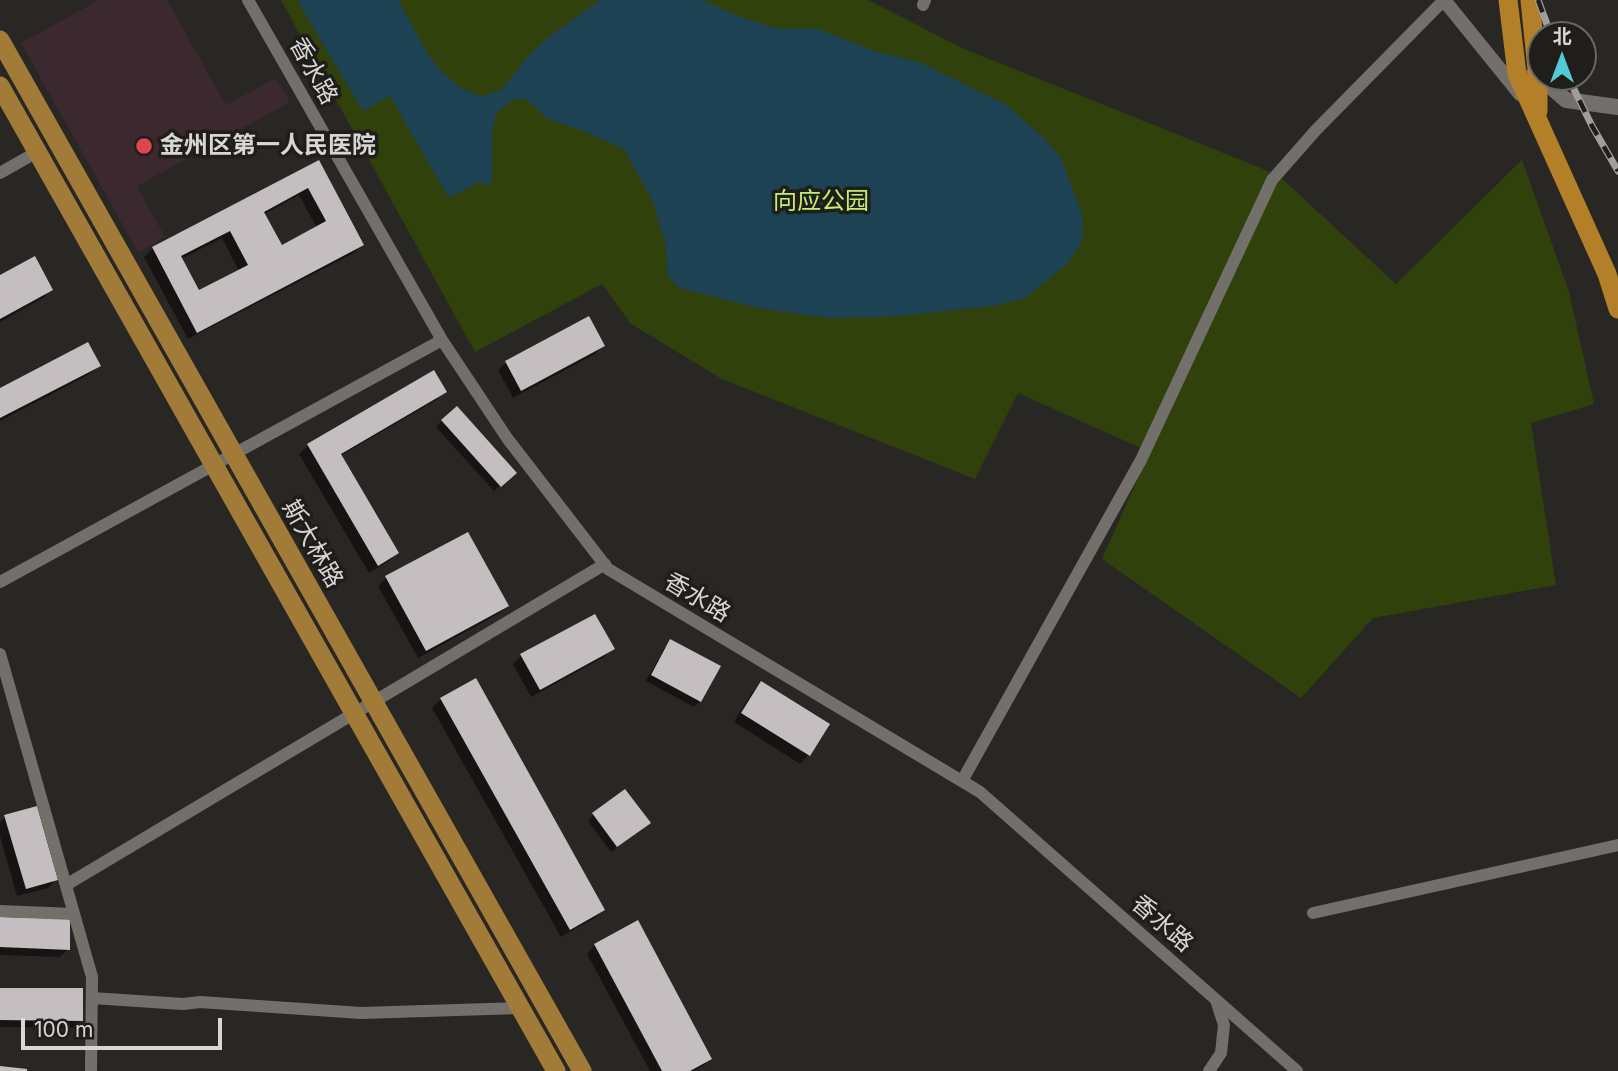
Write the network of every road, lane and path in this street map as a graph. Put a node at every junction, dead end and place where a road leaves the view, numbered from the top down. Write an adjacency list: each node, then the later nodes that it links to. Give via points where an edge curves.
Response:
1 (248, 0): 17 (street, 香水路)
2 (1444, 0): 13 (street); 25 (street, via 1272,180 1140,460)
3 (1508, 0): 7 (highway)
4 (1530, 0): 5 (highway)
5 (1532, 21)
6 (0, 40): 18 (main road, 斯大林路)
7 (1517, 74): 8 (main road); 13 (highway)
8 (1527, 76)
9 (0, 86): 14 (main road, 斯大林路)
10 (1538, 91): 13 (highway)
11 (1554, 91): 12 (main road, via 1566,100)
12 (1618, 107)
13 (1538, 115): 16 (highway)
14 (37, 152): 15 (street); 19 (main road, 斯大林路)
15 (0, 173)
16 (1618, 309)
17 (442, 340): 18 (street); 20 (street, 香水路, via 507,438)
18 (232, 454): 19 (street); 23 (main road, 斯大林路)
19 (214, 464): 21 (street); 24 (main road, 斯大林路)
20 (605, 564): 23 (street); 25 (street, 香水路)
21 (0, 582)
22 (0, 654): 27 (street)
23 (374, 702): 24 (street); 36 (main road, 斯大林路)
24 (354, 713): 27 (street); 33 (main road, 斯大林路)
25 (962, 780): 32 (street, 香水路)
26 (1618, 845): 29 (street)
27 (66, 885): 30 (street)
28 (0, 911): 30 (street)
29 (1313, 913)
30 (74, 914): 31 (street, via 92,977)
31 (92, 998): 33 (street, via 361,1013); 34 (street)
32 (1216, 999): 37 (street, via 1224,1026 1221,1053); 38 (street, 香水路)
33 (521, 1008): 35 (main road, 斯大林路)
34 (91, 1071)
35 (556, 1071)
36 (582, 1071)
37 (1209, 1071)
38 (1297, 1071)

